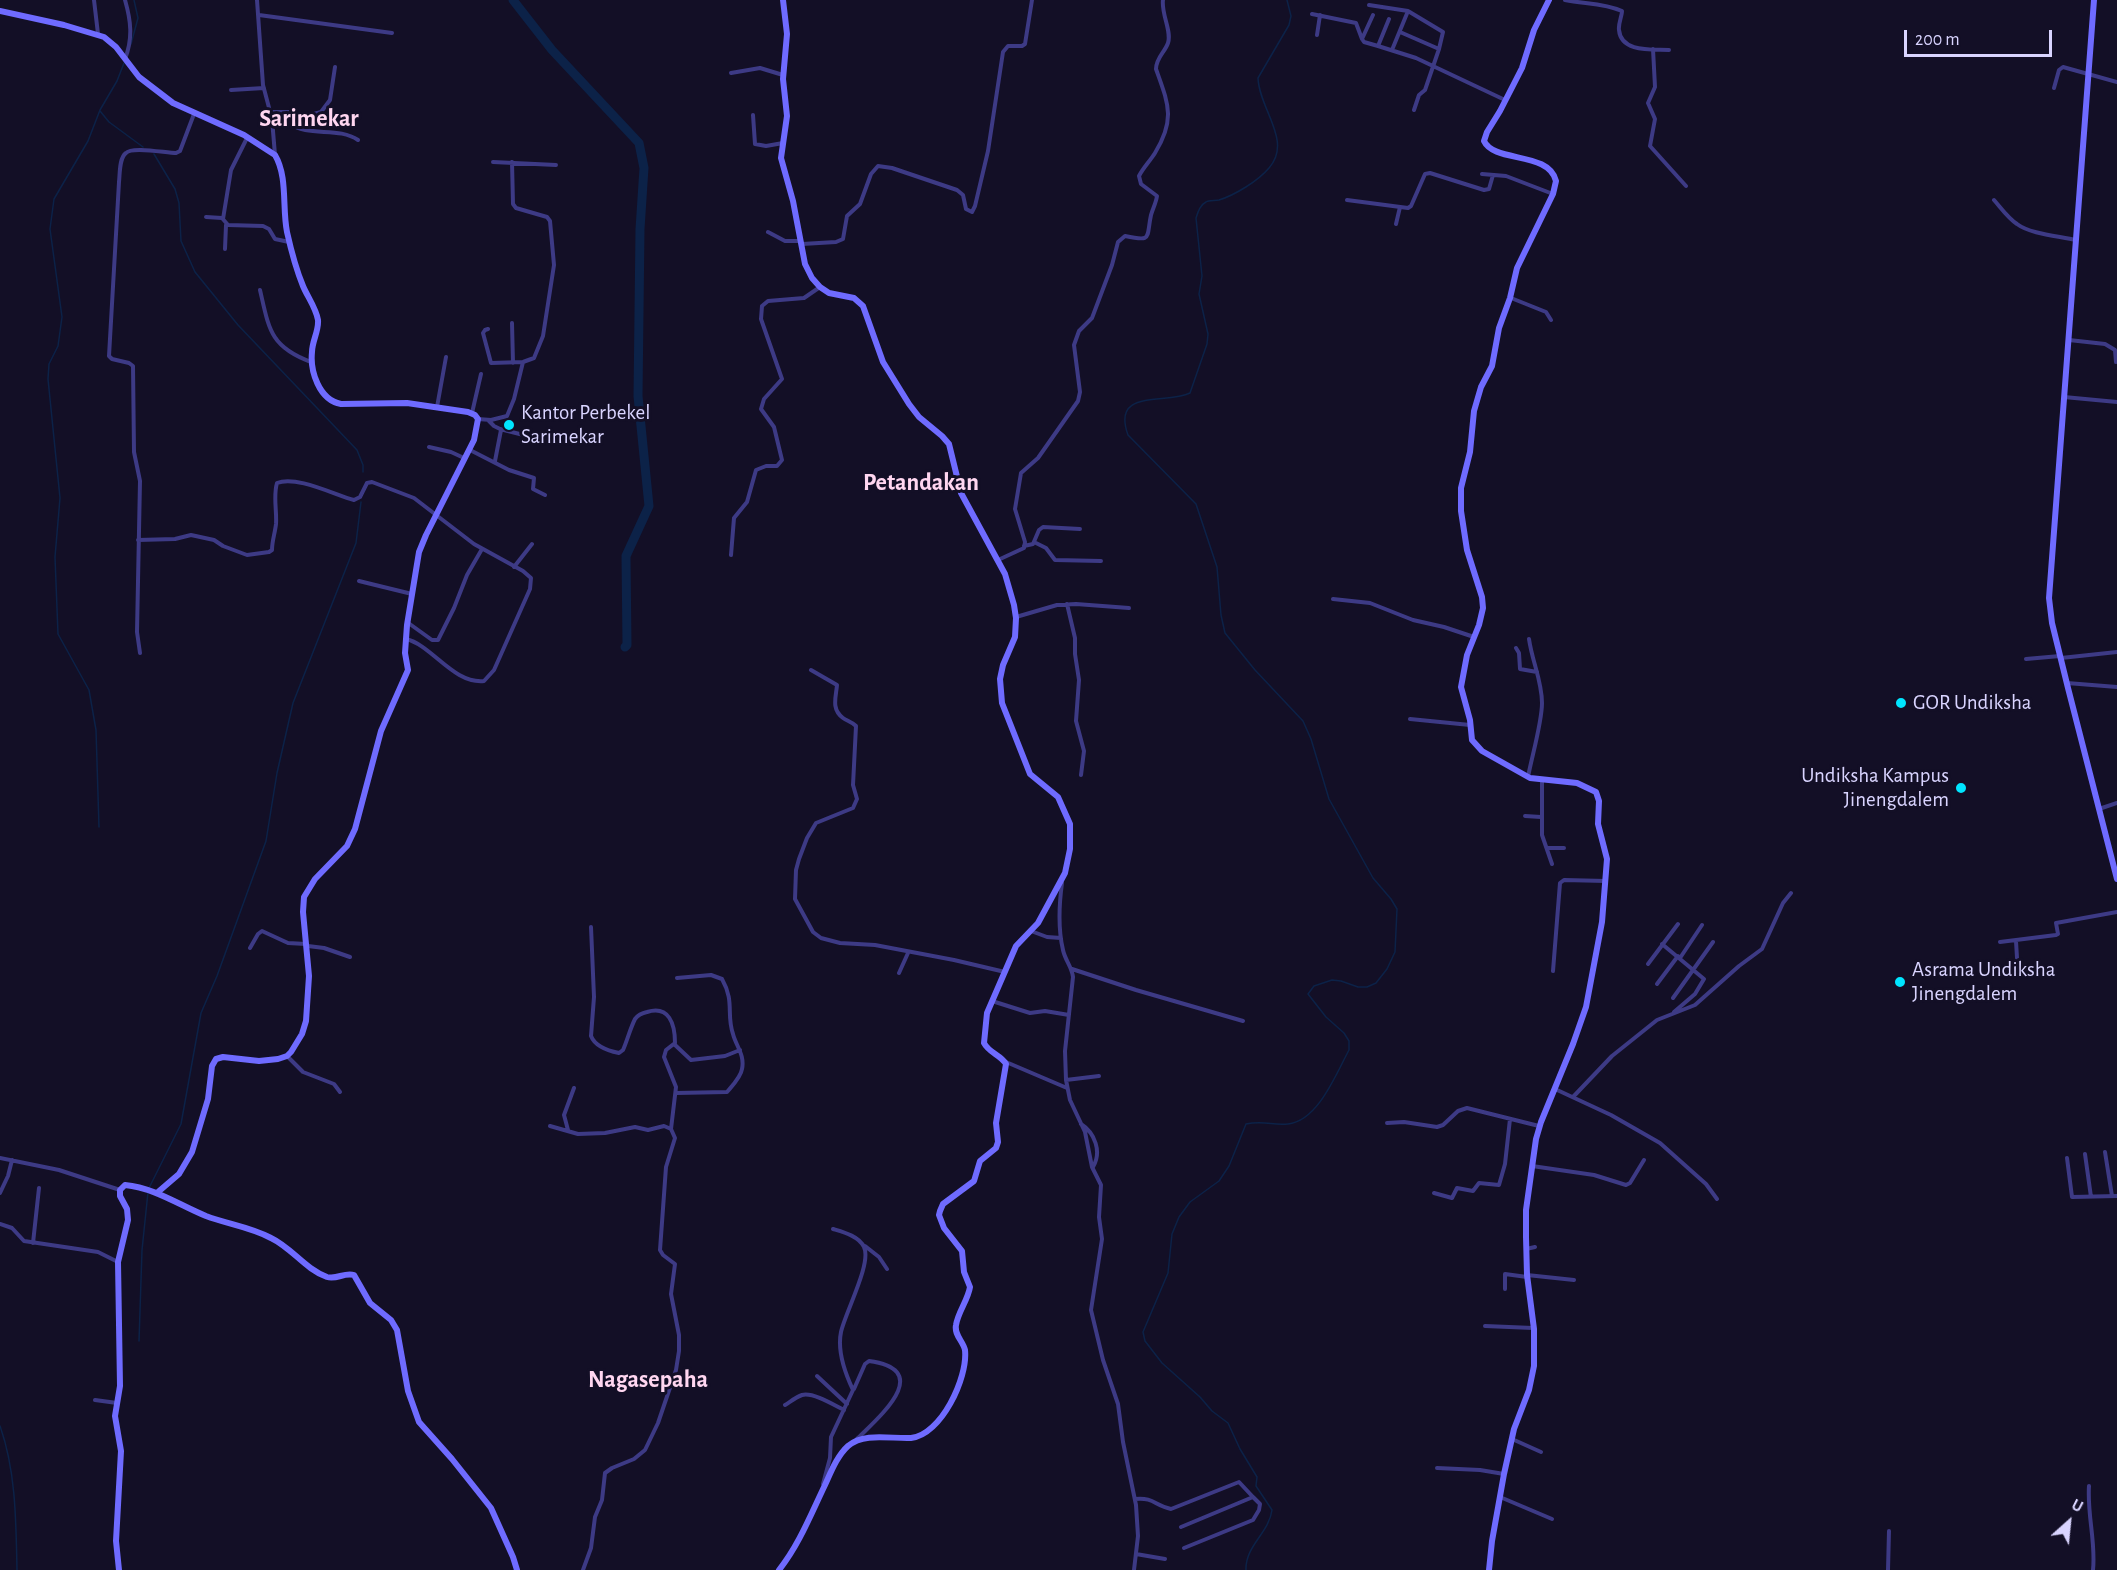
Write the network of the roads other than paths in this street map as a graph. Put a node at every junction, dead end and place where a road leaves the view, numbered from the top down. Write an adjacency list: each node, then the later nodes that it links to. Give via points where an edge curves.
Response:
1 (94, 0): 20 (street)
2 (125, 0): 28 (street, via 131,41)
3 (257, 0): 14 (street)
4 (783, 0): 33 (street, via 787,34)
5 (1032, 0): 65 (street, via 1025,44 1008,46 1004,52 974,210 968,211 963,195 951,187 878,166 871,174 863,200 847,216 843,239)
6 (1163, 0): 98 (street, via 1169,37 1156,69 1169,117 1157,150 1139,176 1141,184 1157,196 1150,233 1143,239 1125,236 1118,242 1092,318 1075,339 1078,401 1040,455 1021,473 1015,510)
7 (1550, 0): 38 (street)
8 (1565, 0): 25 (street, via 1607,5 1623,12 1618,28 1622,39 1636,48)
9 (2094, 0): 32 (street)
10 (1369, 4): 12 (street)
11 (0, 11): 20 (street)
12 (1408, 11): 18 (street); 24 (street, via 1443,32)
13 (1312, 14): 15 (street)
14 (259, 15): 19 (street); 35 (street)
15 (1320, 15): 21 (street); 22 (street, via 1356,23)
16 (1373, 15): 22 (street)
17 (1389, 19): 23 (street)
18 (1400, 32): 24 (street); 26 (street)
19 (392, 33)
20 (98, 34): 28 (street, via 110,40)
21 (1317, 35)
22 (1362, 39): 23 (street)
23 (1378, 46): 26 (street)
24 (1438, 49): 29 (street)
25 (1653, 49): 27 (street); 53 (street, via 1655,87 1648,103 1655,120 1650,146)
26 (1392, 50): 29 (street)
27 (1669, 50)
28 (125, 59): 42 (street, via 143,81)
29 (1432, 66): 38 (street); 39 (street)
30 (335, 67): 41 (street, via 330,100 324,110 303,117)
31 (731, 73): 33 (street, via 760,68)
32 (2089, 73): 34 (street); 36 (street, via 2062,68); 63 (street)
33 (783, 76): 46 (street, via 788,116)
34 (2117, 82)
35 (264, 88): 37 (street); 40 (street)
36 (2054, 88)
37 (231, 90)
38 (1506, 101): 54 (street, via 1487,132 1485,144 1492,151 1527,159 1547,169 1555,176)
39 (1414, 110)
40 (271, 112): 41 (street); 47 (street)
41 (279, 112): 45 (street, via 297,127 345,134)
42 (194, 114): 44 (street); 95 (street, via 180,151 130,150 125,153 121,167 109,356 133,366 134,442 140,481)
43 (753, 114): 46 (street, via 755,144)
44 (247, 137): 47 (street); 59 (street, via 231,170)
45 (358, 140)
46 (783, 143): 65 (street, via 781,158)
47 (275, 155): 64 (street)
48 (493, 162): 49 (street)
49 (512, 162): 50 (street); 76 (street, via 513,204 547,217 555,256 542,342 534,358)
50 (556, 165)
51 (1482, 174): 52 (street)
52 (1493, 175): 54 (street, via 1519,180); 57 (street, via 1489,189 1484,190 1428,173 1410,208)
53 (1686, 186)
54 (1553, 194): 69 (street, via 1520,261)
55 (1347, 200): 57 (street)
56 (1994, 200): 63 (street, via 2019,226 2043,235)
57 (1400, 207): 61 (street)
58 (206, 217): 59 (street)
59 (223, 219): 60 (street)
60 (226, 224): 64 (street, via 260,225 269,229 275,239); 66 (street)
61 (1396, 224)
62 (768, 232): 65 (street, via 785,241)
63 (2076, 240): 73 (street)
64 (289, 242): 75 (street, via 318,320)
65 (801, 242): 67 (street, via 805,264)
66 (225, 249)
67 (820, 287): 100 (street, via 805,298 772,300 761,309 782,379 764,399 761,409 774,427 782,460 777,466 756,470 747,502 734,518); 101 (street, via 854,298 863,306 883,362 909,404 949,444 961,493)
68 (260, 290): 75 (street, via 276,341)
69 (1510, 298): 70 (street, via 1546,312); 111 (street, via 1492,366 1476,403 1461,488 1467,550 1483,600)
70 (1551, 320)
71 (512, 322): 78 (street)
72 (488, 329): 78 (street, via 483,333 490,362)
73 (2068, 340): 77 (street, via 2109,345 2115,350); 80 (street)
74 (446, 357): 82 (street)
75 (312, 362): 82 (street, via 320,388 338,404)
76 (523, 362): 78 (street); 85 (street, via 508,414)
77 (2116, 362)
78 (513, 363)
79 (481, 374): 83 (street)
80 (2064, 397): 81 (street); 117 (street, via 2049,598)
81 (2117, 402)
82 (437, 407): 83 (street)
83 (472, 413): 84 (street)
84 (478, 419): 85 (street); 89 (street)
85 (489, 420): 86 (street)
86 (501, 429): 87 (street); 91 (street)
87 (543, 440)
88 (429, 447): 90 (street)
89 (469, 450): 90 (street); 91 (street)
90 (464, 458): 93 (street)
91 (495, 461): 92 (street, via 534,478 532,488)
92 (545, 495)
93 (437, 515): 95 (street, via 414,498 372,482 354,500 323,488 283,481 276,488 276,524 269,552 247,555 214,540 191,535 175,540); 99 (street); 105 (street, via 419,552)
94 (1080, 529): 96 (street, via 1043,527)
95 (138, 540): 116 (street)
96 (1034, 542): 98 (street); 102 (street, via 1046,548 1055,560)
97 (532, 544): 103 (street)
98 (1024, 546): 101 (street)
99 (482, 549): 103 (street); 110 (street, via 438,640 432,640)
100 (731, 555)
101 (998, 560): 109 (street, via 1010,588)
102 (1101, 561)
103 (514, 567): 112 (street, via 527,574 531,583 488,679 481,682 468,678)
104 (360, 581): 105 (street)
105 (413, 594): 110 (street)
106 (1333, 599): 111 (street, via 1370,603)
107 (1067, 604): 108 (street); 109 (street); 125 (street, via 1079,680 1076,721 1084,751)
108 (1129, 608)
109 (1016, 618): 136 (street, via 1015,637 1000,679 1002,703 1030,774 1059,797 1068,815 1070,849)
110 (407, 622): 112 (street)
111 (1474, 637): 124 (street, via 1461,684)
112 (406, 639): 149 (street, via 408,670 381,731 353,834 304,897)
113 (1529, 639): 120 (street)
114 (1516, 648): 120 (street, via 1520,669)
115 (2117, 652): 117 (street)
116 (140, 653)
117 (2060, 657): 118 (street); 121 (street)
118 (2026, 659)
119 (811, 670): 151 (street, via 837,685 836,710 856,726 857,799 853,808 816,824 807,838 796,870 795,899 813,932 821,938)
120 (1538, 672): 126 (street, via 1542,703)
121 (2066, 683): 122 (street); 129 (street)
122 (2117, 687)
123 (1410, 719): 124 (street)
124 (1471, 725): 126 (street, via 1472,740 1478,748)
125 (1081, 775)
126 (1528, 777): 127 (street)
127 (1542, 780): 131 (street); 137 (street, via 1577,783 1597,794 1598,824 1607,859)
128 (2117, 803): 129 (street)
129 (2099, 809): 135 (street)
130 (1525, 816): 131 (street)
131 (1541, 817): 132 (street)
132 (1547, 848): 133 (street); 134 (street)
133 (1564, 848)
134 (1552, 864)
135 (2117, 879)
136 (1062, 880): 143 (street); 144 (street)
137 (1606, 881): 158 (street, via 1560,883); 176 (street, via 1588,996)
138 (1791, 893): 165 (street, via 1757,954 1695,1005)
139 (2117, 912): 145 (street, via 2056,923 2057,935)
140 (1678, 924): 148 (street)
141 (1702, 925): 153 (street)
142 (591, 927): 168 (street, via 593,1041 619,1053 636,1019 656,1010 670,1017)
143 (1031, 931): 144 (street); 160 (street, via 1018,943)
144 (1061, 938): 157 (street)
145 (2016, 941): 147 (street); 154 (street)
146 (1713, 942): 156 (street)
147 (2000, 942)
148 (1662, 944): 153 (street); 155 (street)
149 (307, 945): 150 (street, via 288,943 262,931); 152 (street); 170 (street, via 305,1025)
150 (250, 948)
151 (908, 953): 159 (street); 160 (street)
152 (350, 957)
153 (1679, 957): 156 (street); 162 (street)
154 (2017, 958)
155 (1647, 964)
156 (1694, 968): 163 (street); 165 (street, via 1704,981)
157 (1072, 969): 166 (street); 167 (street)
158 (1553, 971)
159 (899, 973)
160 (1005, 973): 164 (street)
161 (677, 978): 169 (street, via 711,975 722,979 730,1001 733,1035)
162 (1657, 984)
163 (1673, 998)
164 (992, 1001): 166 (street, via 1030,1013); 171 (street, via 985,1020 984,1042 990,1052)
165 (1673, 1012): 179 (street, via 1612,1056)
166 (1070, 1015): 173 (street)
167 (1243, 1021)
168 (674, 1044): 169 (street, via 691,1060); 178 (street, via 664,1057)
169 (740, 1050): 178 (street, via 741,1074 728,1091)
170 (287, 1056): 177 (street, via 300,1071 334,1084); 197 (street, via 259,1061 216,1059 192,1152 179,1173)
171 (1006, 1062): 175 (street); 224 (street, via 996,1123 997,1145 980,1161 974,1181 943,1204 939,1215 962,1251 970,1287 956,1324 965,1352 955,1395 921,1436)
172 (1099, 1076): 173 (street)
173 (1065, 1080): 175 (street)
174 (574, 1088): 186 (street, via 564,1115)
175 (1067, 1088): 182 (street)
176 (1554, 1089): 179 (street); 184 (street)
177 (340, 1092)
178 (675, 1094): 185 (street)
179 (1573, 1097): 202 (street, via 1660,1143)
180 (1510, 1119): 181 (street, via 1467,1108 1443,1125); 184 (street); 199 (street, via 1506,1164 1499,1185 1480,1183 1471,1191 1457,1188 1452,1198)
181 (1388, 1123)
182 (1080, 1124): 194 (street); 194 (street, via 1095,1140 1098,1155)
183 (550, 1126): 186 (street)
184 (1539, 1126): 193 (street)
185 (671, 1129): 186 (street, via 635,1127 582,1134); 241 (street, via 675,1138 666,1167 660,1250 675,1264 671,1294 679,1335 678,1361 644,1452 605,1473 602,1500)
186 (568, 1131)
187 (2105, 1152): 200 (street)
188 (2085, 1154): 201 (street)
189 (0, 1158): 191 (street)
190 (2067, 1158): 201 (street, via 2071,1196)
191 (12, 1160): 196 (street); 198 (street)
192 (1644, 1160): 193 (street, via 1626,1185 1588,1174)
193 (1532, 1166): 208 (street)
194 (1092, 1167): 232 (street, via 1101,1185 1102,1239 1091,1310 1102,1360 1118,1404)
195 (39, 1188): 205 (street)
196 (120, 1190): 197 (street, via 125,1185); 209 (street, via 128,1220)
197 (152, 1191): 240 (street, via 271,1238 329,1277 354,1275 370,1303 397,1330 418,1422 491,1508)
198 (0, 1193)
199 (1434, 1193)
200 (2115, 1196): 201 (street)
201 (2091, 1197)
202 (1717, 1199)
203 (0, 1224): 205 (street)
204 (832, 1229): 206 (street)
205 (33, 1243): 209 (street, via 98,1252)
206 (864, 1246): 210 (street); 217 (street, via 862,1274 841,1337 843,1361)
207 (1535, 1247): 208 (street)
208 (1526, 1249): 211 (street)
209 (118, 1262): 219 (street)
210 (887, 1269)
211 (1527, 1276): 212 (street); 213 (street, via 1505,1274); 215 (street)
212 (1574, 1280)
213 (1504, 1289)
214 (1485, 1326): 215 (street)
215 (1534, 1329): 223 (street, via 1533,1376)
216 (817, 1376): 220 (street)
217 (854, 1390): 220 (street); 224 (street, via 867,1361 899,1374 899,1389 892,1404)
218 (95, 1400): 219 (street)
219 (117, 1403): 239 (street, via 121,1458 116,1541)
220 (847, 1404): 222 (street)
221 (785, 1405): 222 (street, via 808,1395)
222 (844, 1410): 229 (street, via 830,1441 830,1458)
223 (1512, 1439): 225 (street); 227 (street)
224 (855, 1442): 229 (street, via 837,1461)
225 (1540, 1452)
226 (1437, 1468): 227 (street)
227 (1504, 1474): 231 (street)
228 (2089, 1486): 246 (street)
229 (820, 1495): 242 (street)
230 (1253, 1497): 232 (street, via 1239,1482 1171,1509 1148,1498); 234 (street); 236 (street, via 1260,1504 1253,1520)
231 (1499, 1497): 233 (street); 244 (street)
232 (1135, 1499): 237 (street)
233 (1552, 1519)
234 (1181, 1527)
235 (1889, 1531): 245 (street)
236 (1184, 1548)
237 (1136, 1554): 238 (street); 243 (street)
238 (1165, 1559)
239 (119, 1570)
240 (517, 1570)
241 (583, 1570)
242 (779, 1570)
243 (1134, 1570)
244 (1489, 1570)
245 (1888, 1570)
246 (2093, 1570)

